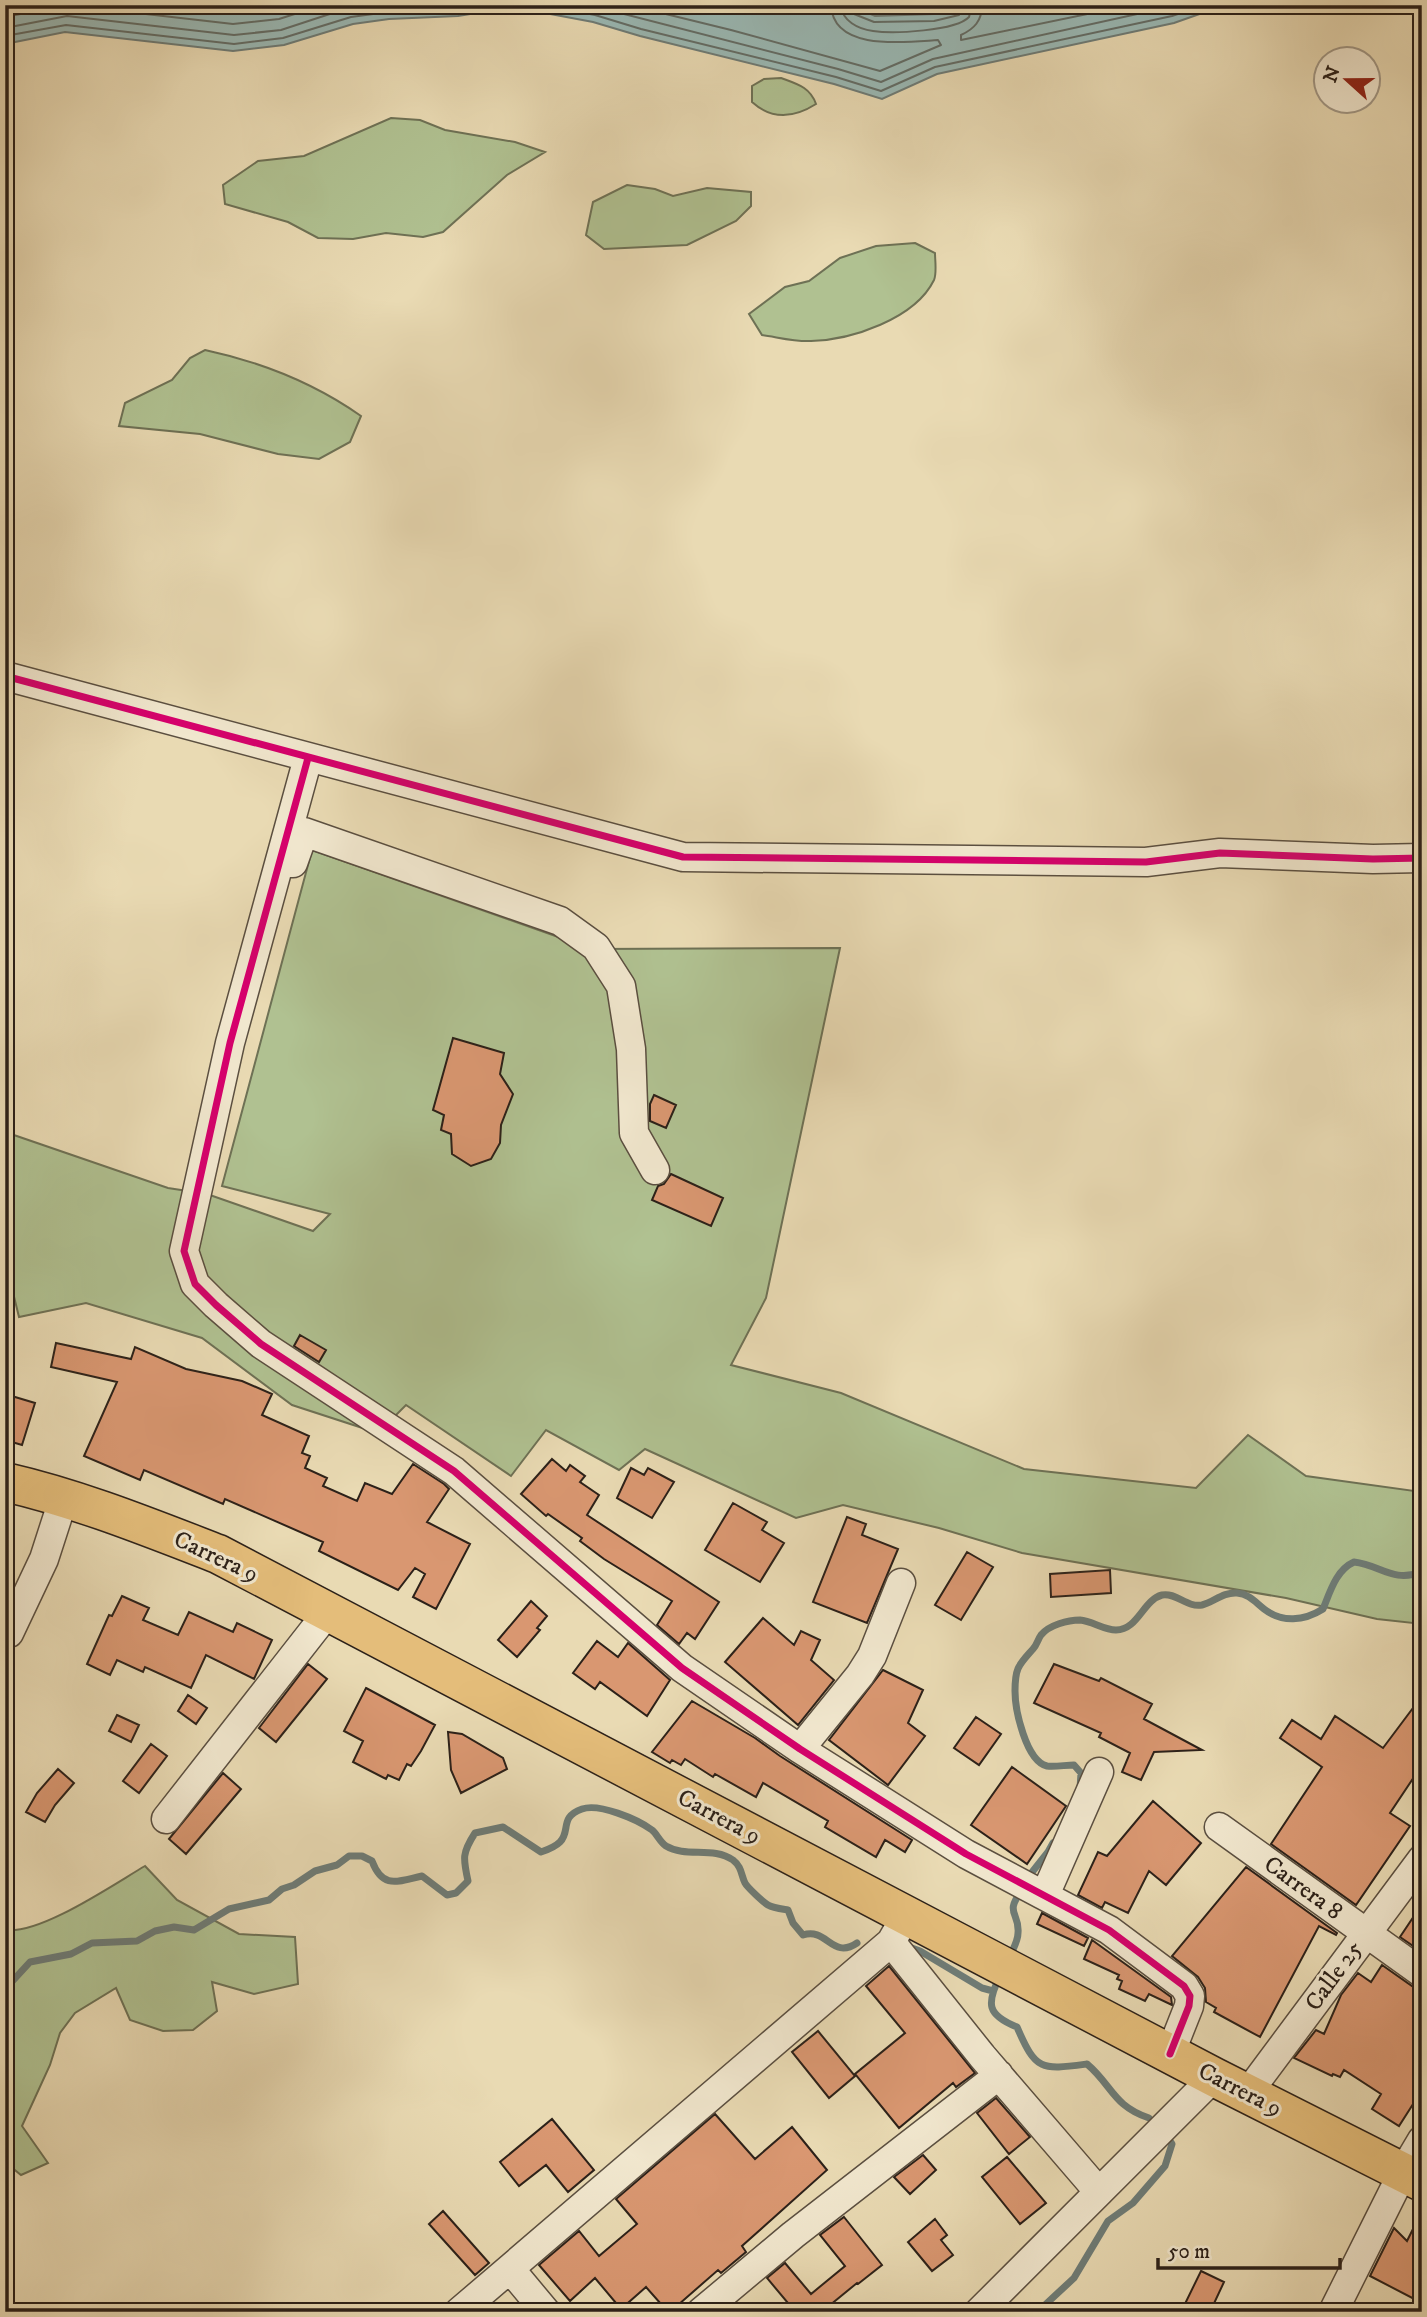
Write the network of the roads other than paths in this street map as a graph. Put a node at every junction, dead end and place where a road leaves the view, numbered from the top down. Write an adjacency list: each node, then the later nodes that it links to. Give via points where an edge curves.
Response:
1 (5, 676): 2 (street)
2 (308, 758): 3 (street, via 683,857 1146,862 1220,853); 4 (street)
3 (1422, 858)
4 (230, 1043): 5 (street, via 304,832 560,920 596,947 621,986 631,1049 634,1133); 11 (street, via 184,1251 195,1284 261,1344 454,1471 682,1668)
5 (655, 1170)
6 (5, 1482): 7 (highway, Carrera 9)
7 (64, 1497): 9 (highway, Carrera 9, via 218,1555); 10 (street, via 44,1559)
8 (901, 1583): 11 (street, via 872,1656)
9 (328, 1612): 13 (street); 17 (highway, Carrera 9)
10 (9, 1633)
11 (800, 1749): 16 (street, via 966,1854)
12 (1099, 1772): 16 (street)
13 (166, 1819)
14 (1219, 1827): 18 (street, Carrera 8)
15 (1422, 1859): 18 (street, Calle 25)
16 (1045, 1895): 20 (street, via 1110,1930 1184,1986 1189,2006)
17 (899, 1929): 20 (highway, Carrera 9, via 1004,1967); 21 (street); 26 (street)
18 (1365, 1933): 19 (street, Carrera 8); 23 (street, Calle 25)
19 (1422, 1973)
20 (1170, 2054): 22 (highway, Carrera 9)
21 (999, 2075): 25 (street); 29 (street)
22 (1214, 2077): 23 (highway, Carrera 9); 25 (street)
23 (1247, 2094): 24 (highway, Carrera 9)
24 (1415, 2165): 31 (street)
25 (1099, 2192): 30 (street)
26 (511, 2270): 27 (street); 28 (street)
27 (459, 2312)
28 (546, 2312)
29 (701, 2312)
30 (979, 2312)
31 (1333, 2312)

